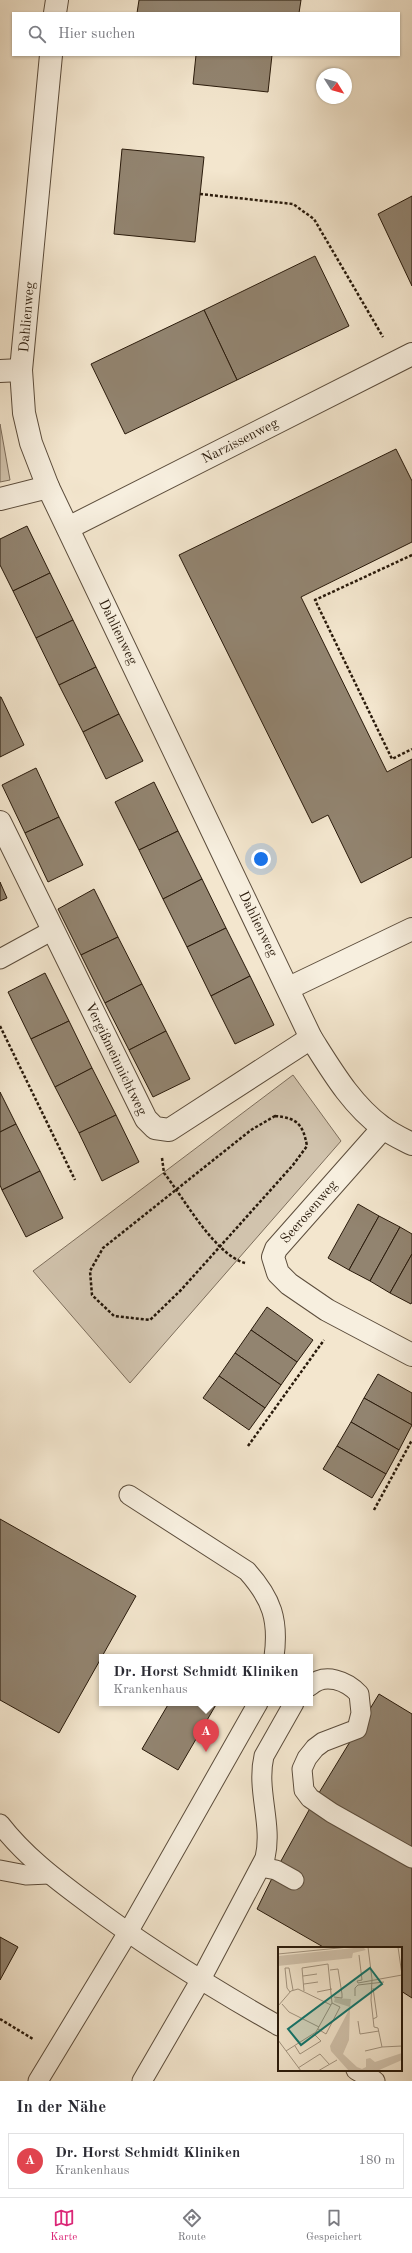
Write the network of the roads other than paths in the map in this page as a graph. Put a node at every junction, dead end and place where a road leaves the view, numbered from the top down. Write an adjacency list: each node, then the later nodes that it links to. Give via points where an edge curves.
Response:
1 (57, 0): 2 (street)
2 (55, 12)
3 (51, 56): 5 (street, Dahlienweg)
4 (404, 357): 9 (street, Narzissenweg)
5 (22, 370): 6 (street); 7 (street, Dahlienweg, via 24,413 29,436)
6 (0, 371)
7 (48, 487): 8 (street); 9 (street, Dahlienweg)
8 (0, 499)
9 (68, 528): 14 (street, Dahlienweg)
10 (0, 822): 12 (street, Vergißmeinnichtweg)
11 (412, 929): 14 (street)
12 (53, 930): 13 (lane); 15 (street, Vergißmeinnichtweg, via 146,1120 155,1128 169,1130)
13 (0, 959)
14 (289, 988): 15 (street, Dahlienweg)
15 (311, 1038): 16 (street, Dahlienweg, via 341,1087)
16 (383, 1128): 17 (street, Dahlienweg); 18 (street, Seerosenweg, via 276,1248 273,1256 278,1273 289,1284 341,1317)
17 (412, 1144)
18 (412, 1355)
19 (129, 1495): 20 (lane, via 247,1571 262,1589 274,1615 277,1637)
20 (274, 1654)
21 (313, 1685): 25 (lane, via 334,1679 344,1682 359,1694 361,1704 357,1729 323,1742 307,1758 302,1769 302,1780 307,1794 332,1813)
22 (256, 1706): 30 (lane)
23 (292, 1706): 26 (lane, via 264,1756 262,1766 261,1785 268,1846)
24 (0, 1824): 28 (lane, via 14,1842)
25 (412, 1858)
26 (261, 1867): 29 (lane, via 276,1870); 31 (lane)
27 (0, 1870): 28 (lane, via 26,1876)
28 (50, 1874): 30 (lane)
29 (294, 1880)
30 (128, 1934): 31 (lane); 34 (lane)
31 (200, 1981): 32 (lane); 35 (lane)
32 (278, 2025)
33 (358, 2071): 36 (lane)
34 (38, 2081)
35 (142, 2081)
36 (375, 2081)

